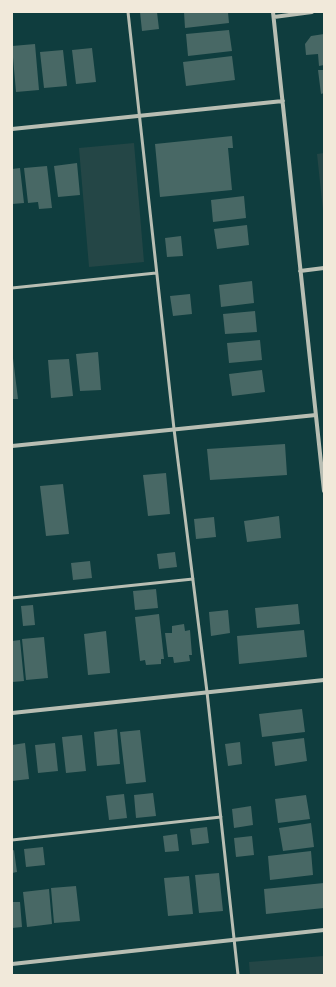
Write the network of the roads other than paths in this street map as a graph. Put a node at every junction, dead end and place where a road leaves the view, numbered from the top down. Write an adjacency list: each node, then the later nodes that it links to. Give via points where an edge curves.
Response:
1 (128, 12): 5 (lane)
2 (312, 12): 3 (street)
3 (274, 14): 4 (street)
4 (283, 101): 5 (street); 8 (street)
5 (139, 116): 6 (street); 9 (lane)
6 (12, 129)
7 (324, 268): 8 (street)
8 (300, 271): 11 (street)
9 (156, 273): 10 (lane); 12 (lane)
10 (12, 288)
11 (316, 415): 12 (street); 14 (street)
12 (174, 429): 13 (street); 15 (lane)
13 (12, 446)
14 (324, 491)
15 (193, 579): 16 (lane); 18 (lane)
16 (12, 598)
17 (324, 680): 18 (street)
18 (207, 692): 19 (street); 20 (lane)
19 (12, 713)
20 (221, 817): 21 (lane); 23 (lane)
21 (12, 840)
22 (324, 930): 23 (street)
23 (234, 940): 24 (street); 25 (lane)
24 (12, 964)
25 (238, 975)

